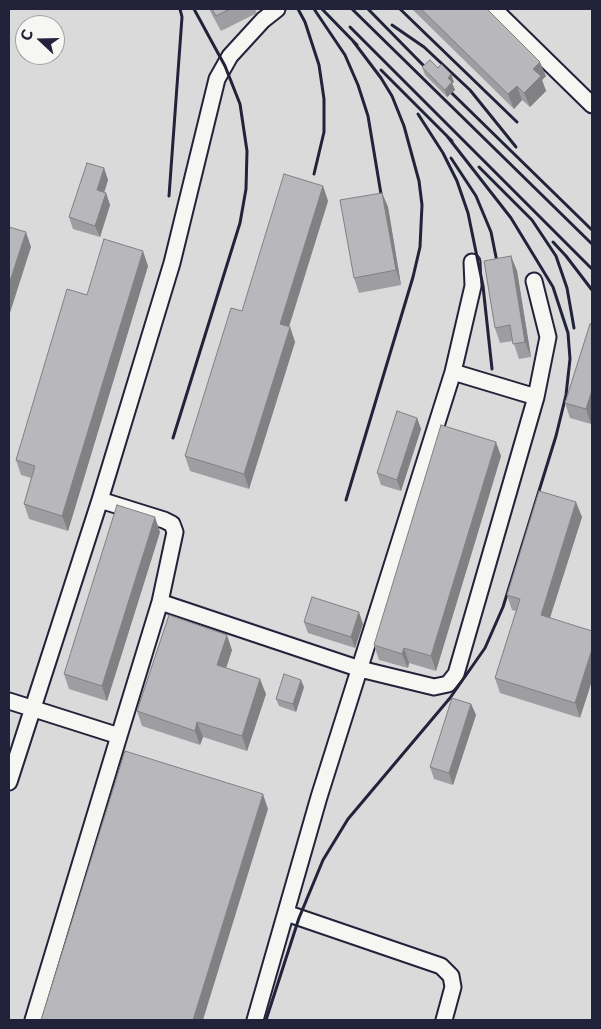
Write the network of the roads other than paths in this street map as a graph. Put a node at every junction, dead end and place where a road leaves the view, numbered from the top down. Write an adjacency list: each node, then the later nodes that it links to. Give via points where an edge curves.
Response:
1 (277, 9): 8 (lane, via 262,20 230,56 217,79 172,263)
2 (494, 9): 3 (lane)
3 (592, 105)
4 (472, 262): 6 (lane, via 473,286)
5 (534, 281): 7 (lane, via 548,337)
6 (453, 372): 7 (lane); 10 (lane)
7 (536, 397): 10 (lane, via 456,674 448,684 434,687)
8 (100, 500): 9 (lane, via 172,524 175,532); 12 (lane)
9 (160, 602): 10 (lane); 13 (lane)
10 (360, 669): 15 (lane)
11 (9, 701): 12 (lane)
12 (33, 708): 13 (lane); 14 (lane)
13 (119, 736): 16 (lane)
14 (9, 782)
15 (286, 913): 17 (lane); 18 (lane, via 442,966 452,976 453,988)
16 (33, 1020)
17 (255, 1020)
18 (444, 1020)

